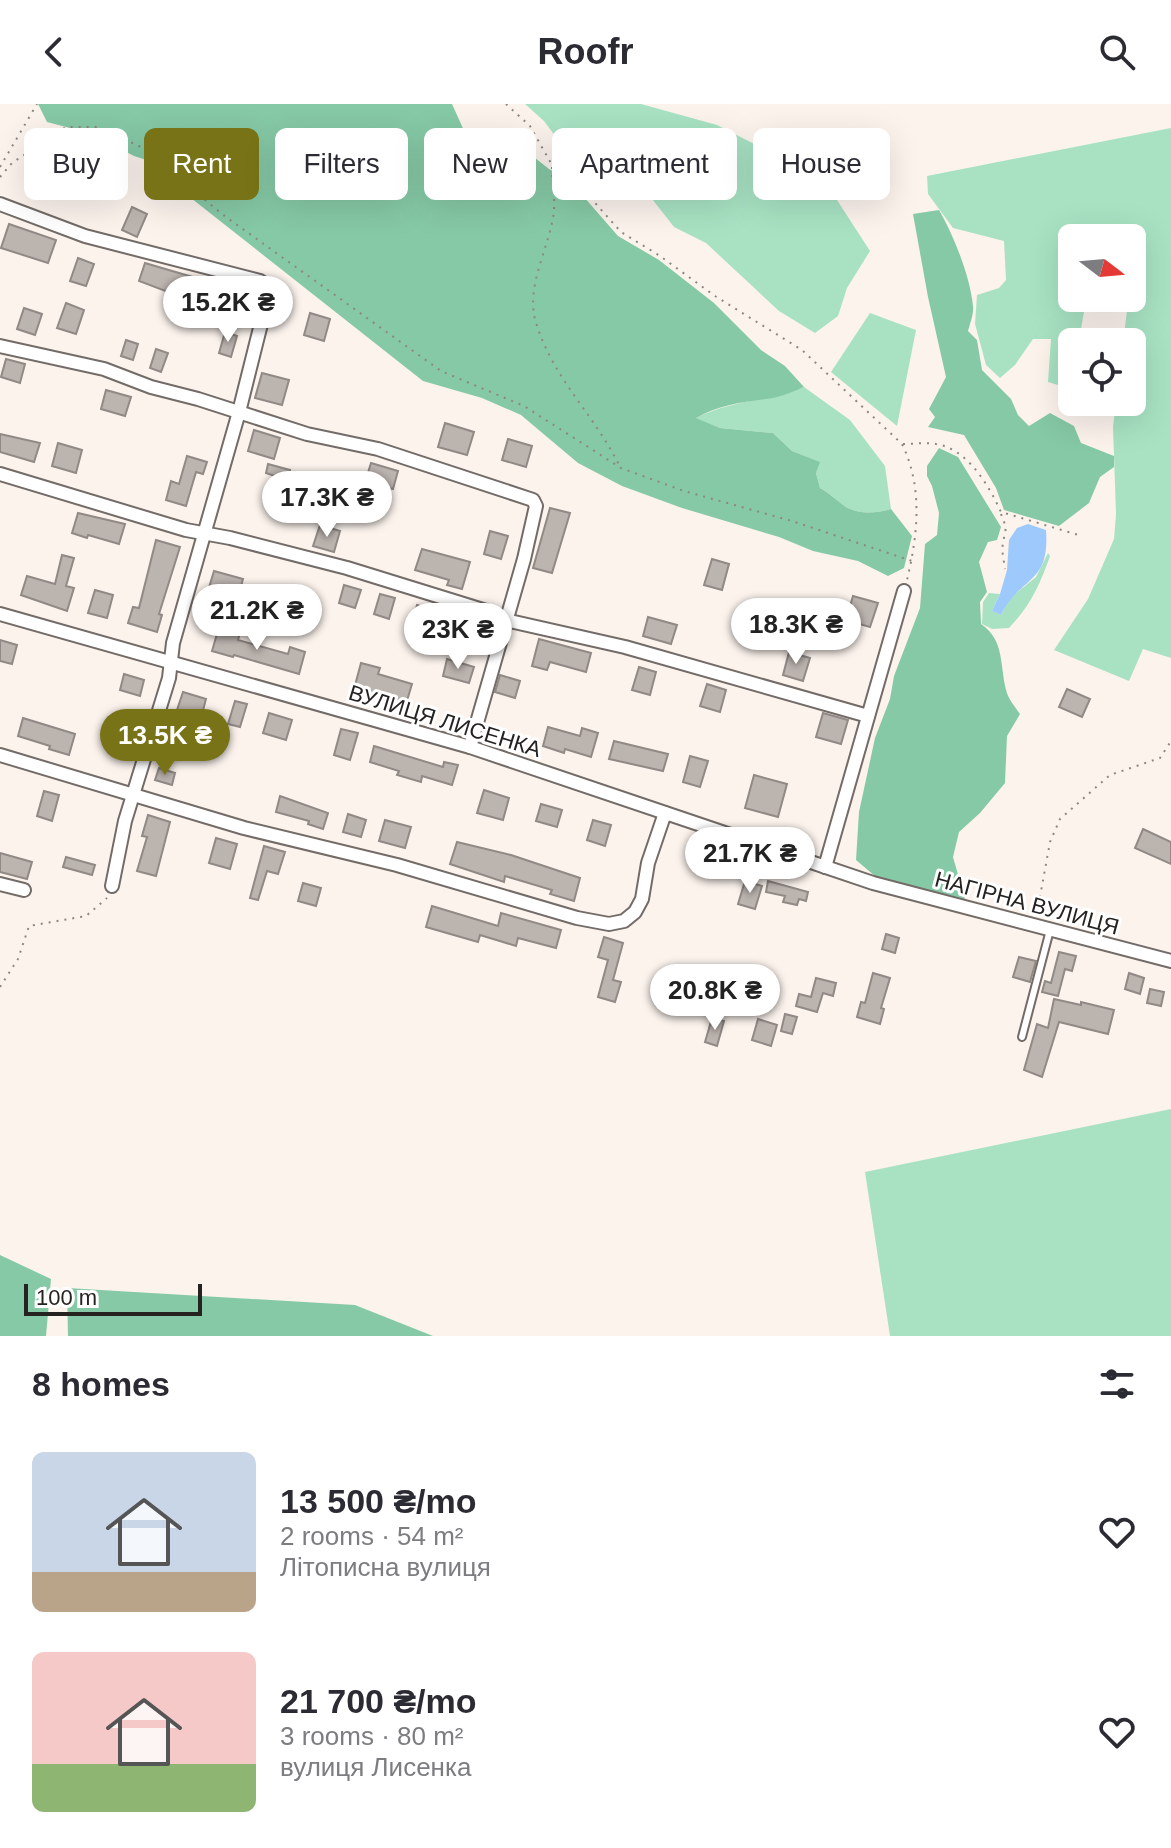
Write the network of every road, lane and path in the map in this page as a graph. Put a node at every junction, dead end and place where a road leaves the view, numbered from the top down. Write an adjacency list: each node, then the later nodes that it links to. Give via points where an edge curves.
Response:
1 (37, 104): 4 (path)
2 (506, 104): 3 (path, via 530,126)
3 (552, 165)
4 (0, 167)
5 (0, 177): 12 (path, via 66,127 98,127 173,162 190,188 226,217 441,371 524,406)
6 (554, 200): 12 (path, via 534,316 558,374)
7 (592, 200): 11 (path, via 621,232 802,350)
8 (0, 204): 10 (street, via 85,236 260,281 270,288)
9 (0, 346): 10 (street, via 104,369)
10 (239, 412): 15 (street); 21 (street, via 378,449 533,500 527,546)
11 (902, 444): 14 (path, via 937,444 957,451 990,488); 17 (path, via 917,490)
12 (621, 468): 17 (path)
13 (0, 474): 15 (street)
14 (1001, 512): 16 (path); 18 (path)
15 (205, 534): 21 (street, via 347,568); 22 (street)
16 (1082, 536)
17 (912, 561): 19 (path)
18 (1005, 569)
19 (904, 591): 23 (street)
20 (0, 614): 22 (street, ВУЛИЦЯ ЛИСЕНКА)
21 (505, 620): 23 (street, via 625,647); 25 (street)
22 (170, 663): 25 (street, ВУЛИЦЯ ЛИСЕНКА); 27 (street)
23 (868, 716): 29 (street)
24 (1171, 741): 34 (path, via 1160,758 1110,775 1060,819 1050,842)
25 (470, 747): 28 (street, ВУЛИЦЯ ЛИСЕНКА)
26 (0, 755): 27 (street)
27 (133, 796): 28 (street, via 609,924 624,921 642,899); 32 (street)
28 (665, 813): 29 (street, ВУЛИЦЯ ЛИСЕНКА)
29 (825, 867): 30 (street, ВУЛИЦЯ ЛИСЕНКА)
30 (873, 883): 34 (street, НАГІРНА ВУЛИЦЯ)
31 (0, 884): 33 (street)
32 (112, 886): 37 (path, via 106,901 86,916 29,926 18,959)
33 (24, 890)
34 (1035, 926): 35 (street, НАГІРНА ВУЛИЦЯ)
35 (1050, 930): 36 (street, НАГІРНА ВУЛИЦЯ); 38 (lane)
36 (1171, 961)
37 (0, 987)
38 (1022, 1037)

